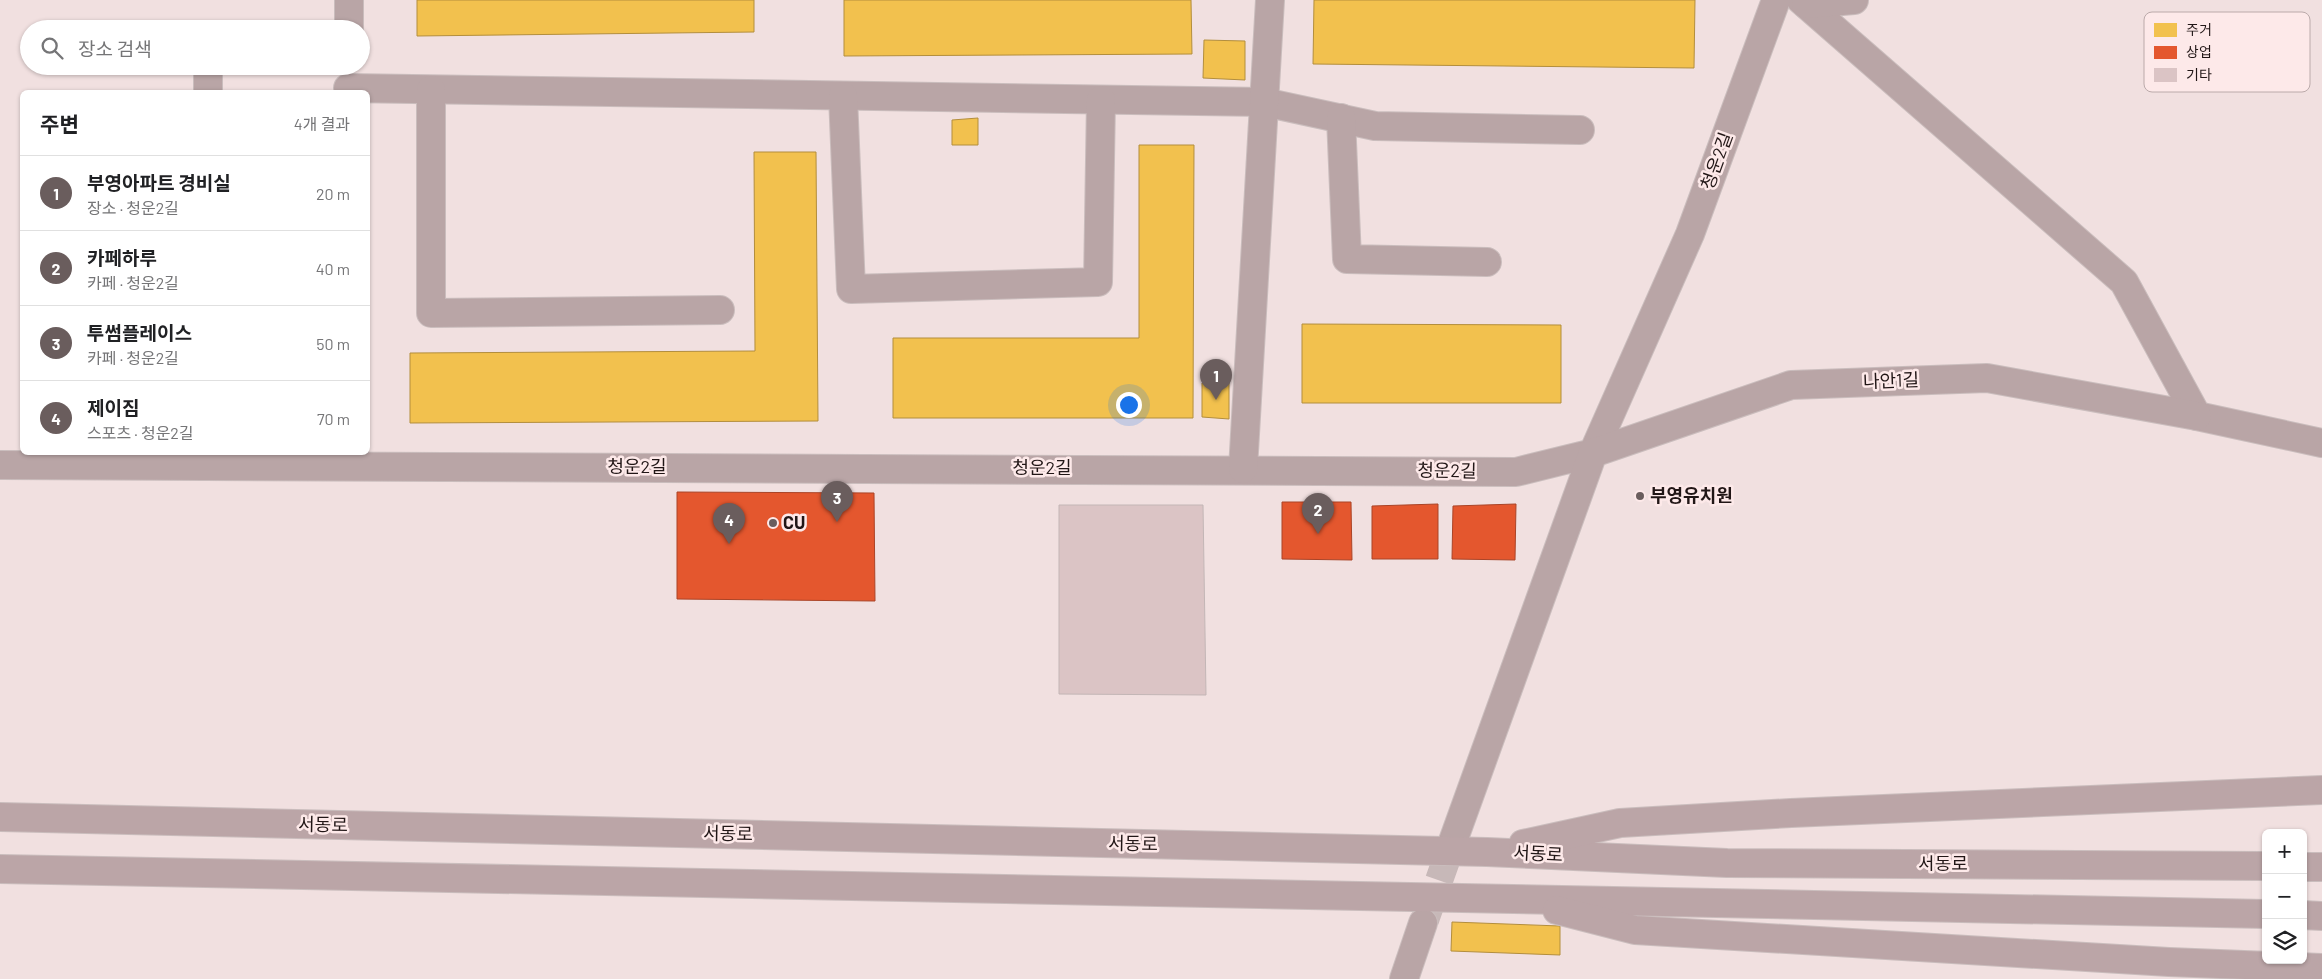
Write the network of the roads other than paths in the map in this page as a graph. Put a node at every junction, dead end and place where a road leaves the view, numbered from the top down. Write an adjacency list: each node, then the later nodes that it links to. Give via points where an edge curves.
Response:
1 (349, 0): 6 (street)
2 (1270, 0): 13 (street)
3 (1776, 0): 20 (street, 청운2길, via 1690,234)
4 (1854, 0): 5 (street)
5 (1804, 2): 18 (street, via 2124,282)
6 (349, 20)
7 (208, 75): 9 (street)
8 (348, 82): 10 (street)
9 (208, 90)
10 (431, 90): 11 (street); 17 (street, via 431,313)
11 (843, 96): 12 (street); 12 (street, via 850,289 1098,282)
12 (1101, 100): 13 (street)
13 (1264, 102): 14 (street); 23 (street)
14 (1340, 118): 15 (street, via 1375,126); 16 (street, via 1347,259)
15 (1580, 130)
16 (1487, 262)
17 (720, 310)
18 (2197, 416): 19 (street, 나안1길); 20 (street, 나안1길, via 1987,378 1792,385)
19 (2322, 443)
20 (1593, 453): 23 (street, 청운2길, via 1516,472); 26 (street)
21 (342, 459): 22 (street, 청운2길); 23 (street, 청운2길)
22 (0, 465)
23 (1244, 469)
24 (2322, 790): 27 (main road, via 1620,823)
25 (0, 817): 27 (main road, 서동로)
26 (1453, 841)
27 (1488, 852): 28 (main road, 서동로, via 1727,863)
28 (2262, 866)
29 (2307, 867): 30 (main road)
30 (2322, 867)
31 (0, 869): 32 (main road)
32 (1516, 899): 33 (main road); 37 (main road, via 1635,930)
33 (2262, 914)
34 (2307, 915): 35 (main road)
35 (2322, 916)
36 (1423, 923): 38 (street)
37 (2322, 968)
38 (1404, 979)

